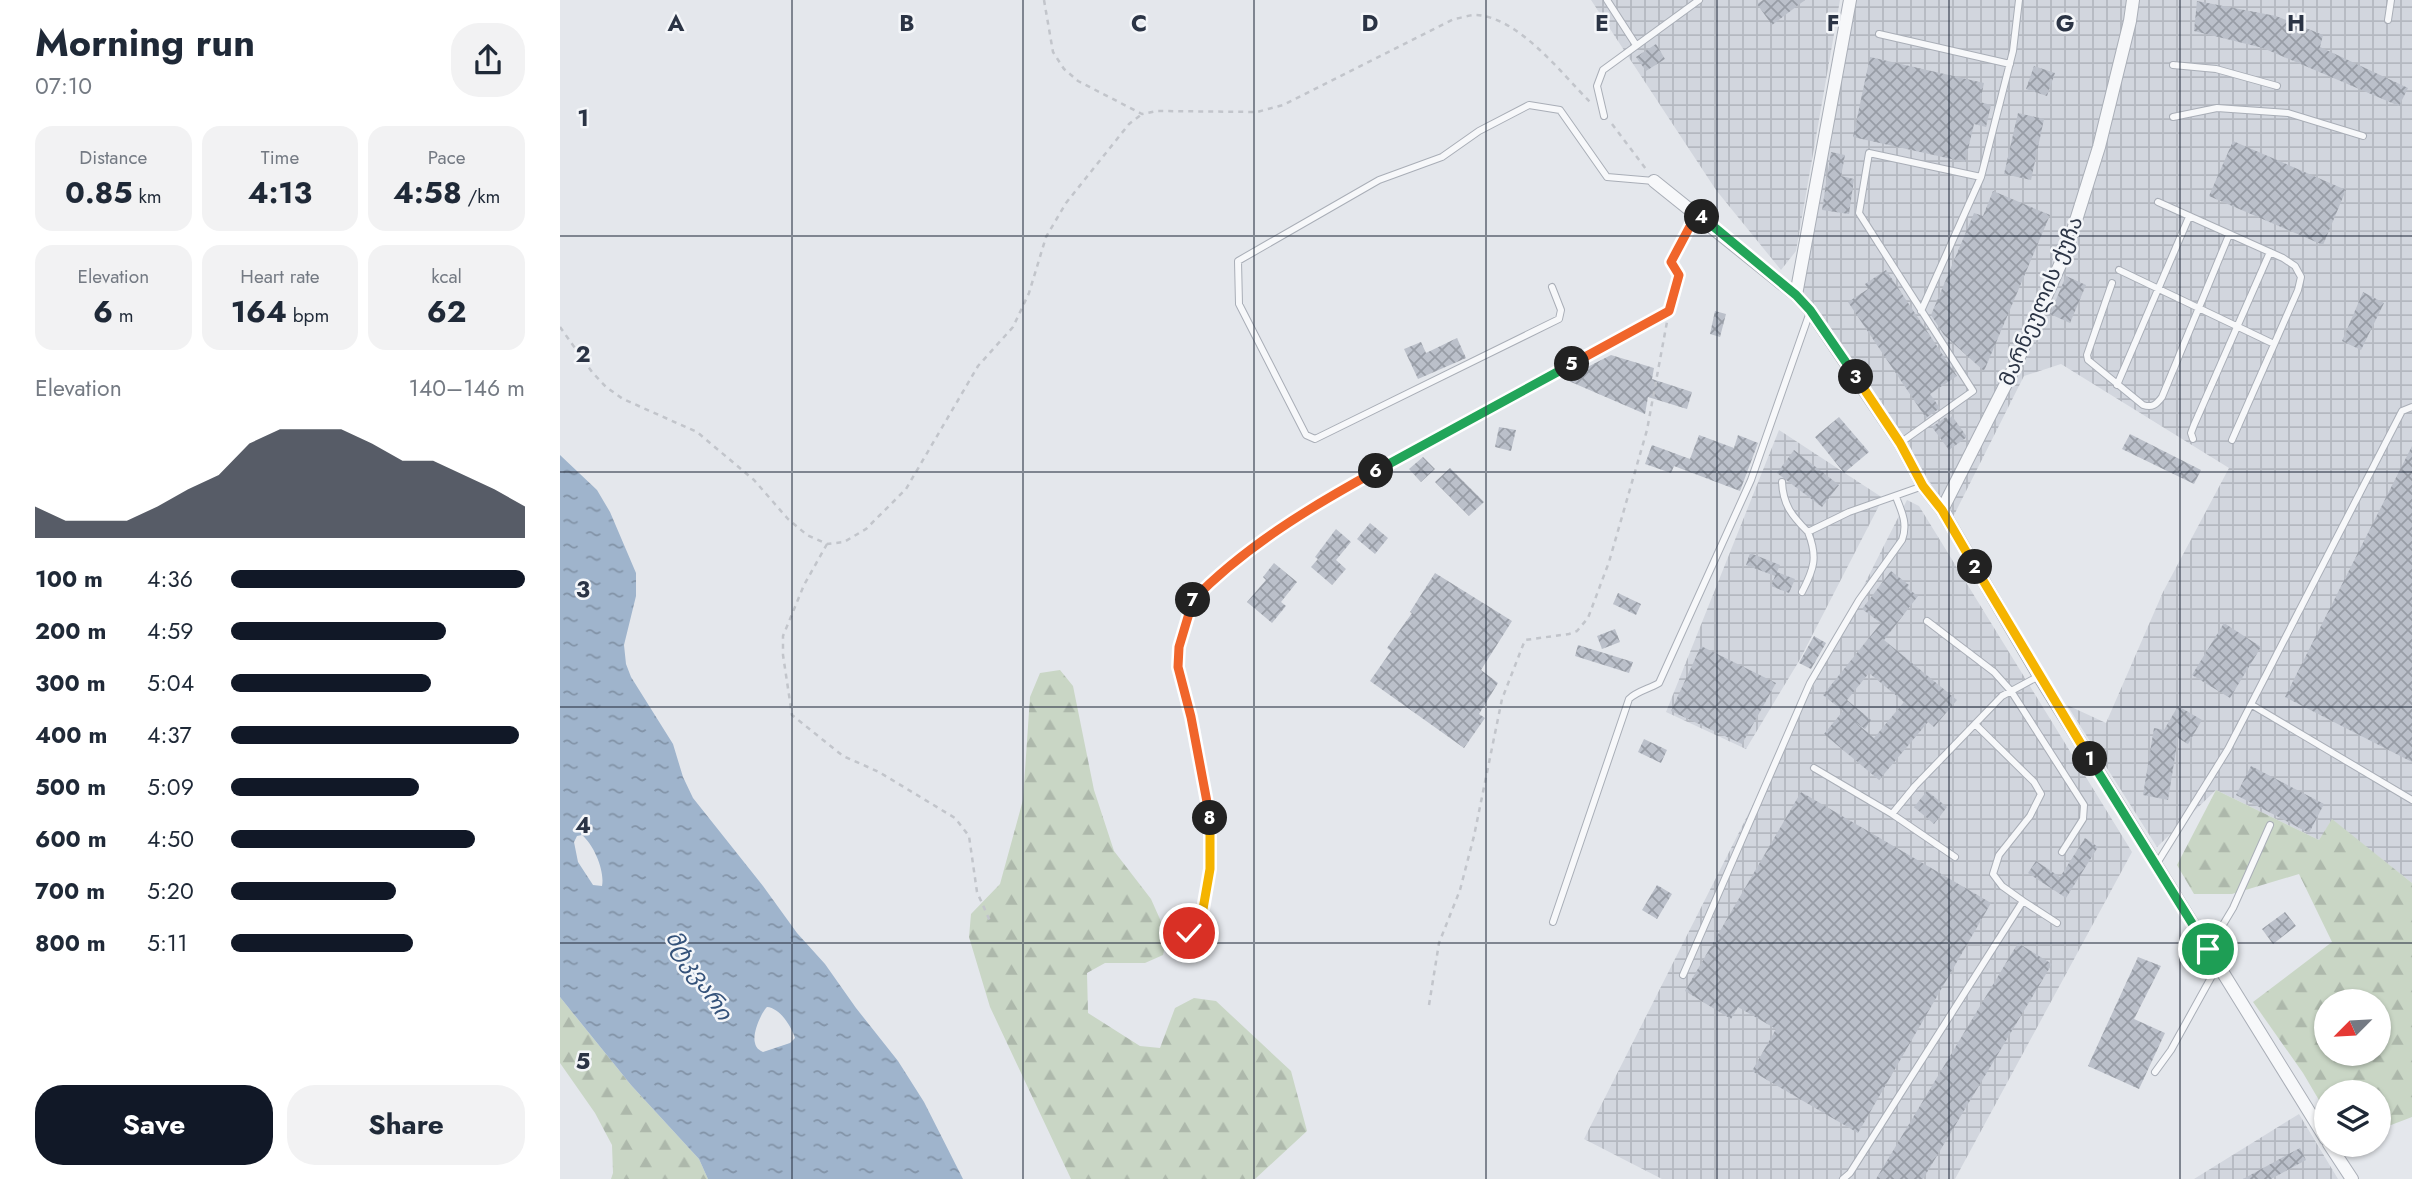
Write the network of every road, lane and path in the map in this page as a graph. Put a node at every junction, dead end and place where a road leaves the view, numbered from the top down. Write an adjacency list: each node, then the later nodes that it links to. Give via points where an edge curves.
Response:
1 (1044, 0): 14 (path, via 1053,52 1064,69)
2 (1606, 0): 10 (lane)
3 (1699, 0): 10 (lane)
4 (1850, 0): 29 (street)
5 (2019, 0): 11 (lane)
6 (2133, 0): 45 (street, მარნეულის ქუჩა, via 2099,147 2067,248 2015,366)
7 (2390, 0): 8 (lane)
8 (2388, 20)
9 (1879, 34): 11 (lane)
10 (1636, 46): 15 (lane, via 1603,69 1597,86)
11 (2010, 64): 18 (lane)
12 (2174, 65): 13 (lane, via 2216,69)
13 (2277, 86)
14 (1142, 114): 15 (path, via 1257,112 1283,105 1454,19 1476,15 1497,20 1525,37); 47 (path, via 1066,203 1046,237 1013,327 978,366 906,489 866,528 844,542)
15 (1604, 116): 19 (path)
16 (2173, 117): 17 (lane, via 2217,108 2288,113)
17 (2363, 136)
18 (1981, 177): 33 (lane); 33 (lane, via 1869,153 1859,213)
19 (1654, 181): 21 (street); 27 (lane, via 1607,177 1560,110 1529,105 1479,131 1443,157 1379,180 1238,261 1239,304 1306,435 1315,439 1559,319 1561,310)
20 (2158, 202): 22 (lane)
21 (1697, 213): 29 (street); 32 (path, via 1671,262 1679,275)
22 (2189, 217): 23 (lane); 28 (lane)
23 (2229, 235): 24 (lane); 30 (lane)
24 (2270, 252): 35 (lane); 36 (lane, via 2295,266 2301,277)
25 (2119, 270): 28 (lane)
26 (2112, 282): 37 (lane, via 2087,355)
27 (1552, 287)
28 (2159, 287): 30 (lane); 37 (lane)
29 (1796, 295): 31 (street)
30 (2199, 308): 35 (lane); 37 (lane, via 2157,404 2143,405)
31 (1810, 310): 41 (street); 63 (lane, via 1751,480 1659,683 1629,699)
32 (1669, 311): 65 (path, via 1366,477 1223,570 1194,599 1179,647 1178,667 1210,813 1210,869 1203,909); 69 (path, via 1647,430 1588,618 1569,635 1525,640 1502,699 1474,836 1439,943)
33 (1921, 311): 41 (lane, via 1973,391)
34 (560, 327): 47 (path, via 606,387 697,432 754,480 797,527)
35 (2238, 327): 36 (lane); 39 (lane, via 2194,425)
36 (2274, 344): 40 (lane)
37 (2117, 385)
38 (2412, 407): 52 (lane, via 2402,411)
39 (2193, 439)
40 (2232, 440)
41 (1900, 443): 43 (street)
42 (1783, 482): 46 (lane, via 1788,510)
43 (1923, 486): 44 (lane); 45 (street)
44 (1896, 497): 46 (lane); 68 (lane, via 1904,515 1902,540 1859,600 1810,683)
45 (1942, 510): 50 (street)
46 (1808, 532): 48 (lane, via 1814,546 1813,570)
47 (827, 544): 62 (path, via 783,636 792,715 843,757 879,772 955,818 969,836 977,892)
48 (1802, 592)
49 (1927, 621): 51 (lane, via 1994,672)
50 (2039, 676): 51 (lane); 60 (street)
51 (2011, 691): 53 (lane); 58 (lane, via 2084,805 2083,819)
52 (2252, 705): 55 (lane); 60 (lane)
53 (1975, 724): 56 (lane); 61 (lane, via 2041,794 1999,855 1993,874)
54 (1814, 768): 56 (lane)
55 (2412, 800)
56 (1892, 814): 59 (lane)
57 (2270, 825): 66 (lane, via 2233,908)
58 (2062, 852)
59 (1955, 858)
60 (2156, 865): 66 (street)
61 (2023, 901): 64 (lane); 73 (lane)
62 (990, 921)
63 (1552, 922)
64 (2057, 923)
65 (1189, 933)
66 (2208, 949): 67 (street)
67 (2218, 965): 70 (lane); 71 (street)
68 (1683, 975)
69 (1429, 1005)
70 (2155, 1072)
71 (2314, 1120)
72 (2338, 1157): 74 (street)
73 (1843, 1179)
74 (2352, 1179)

